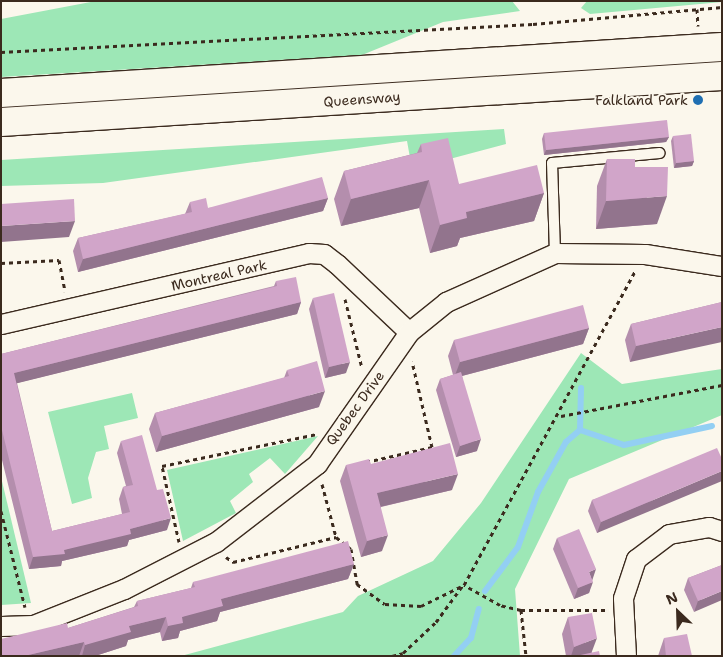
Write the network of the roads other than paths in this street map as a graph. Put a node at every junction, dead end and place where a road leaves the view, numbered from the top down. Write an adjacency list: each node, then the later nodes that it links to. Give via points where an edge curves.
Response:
1 (722, 47): 3 (highway, Queensway)
2 (722, 76): 4 (highway, Queensway)
3 (1, 93)
4 (1, 122)
5 (660, 153): 6 (lane, via 552,163)
6 (555, 253): 7 (street, Quebec Drive, via 645,254); 9 (street, Quebec Drive, via 446,302)
7 (722, 266)
8 (1, 324): 9 (street, Montreal Park, via 309,254 324,254)
9 (408, 334): 11 (street, Quebec Drive, via 317,464 211,545 124,589 29,625)
10 (722, 531): 12 (street, via 688,528 649,545 636,559 627,580 623,610)
11 (1, 626)
12 (626, 656)

